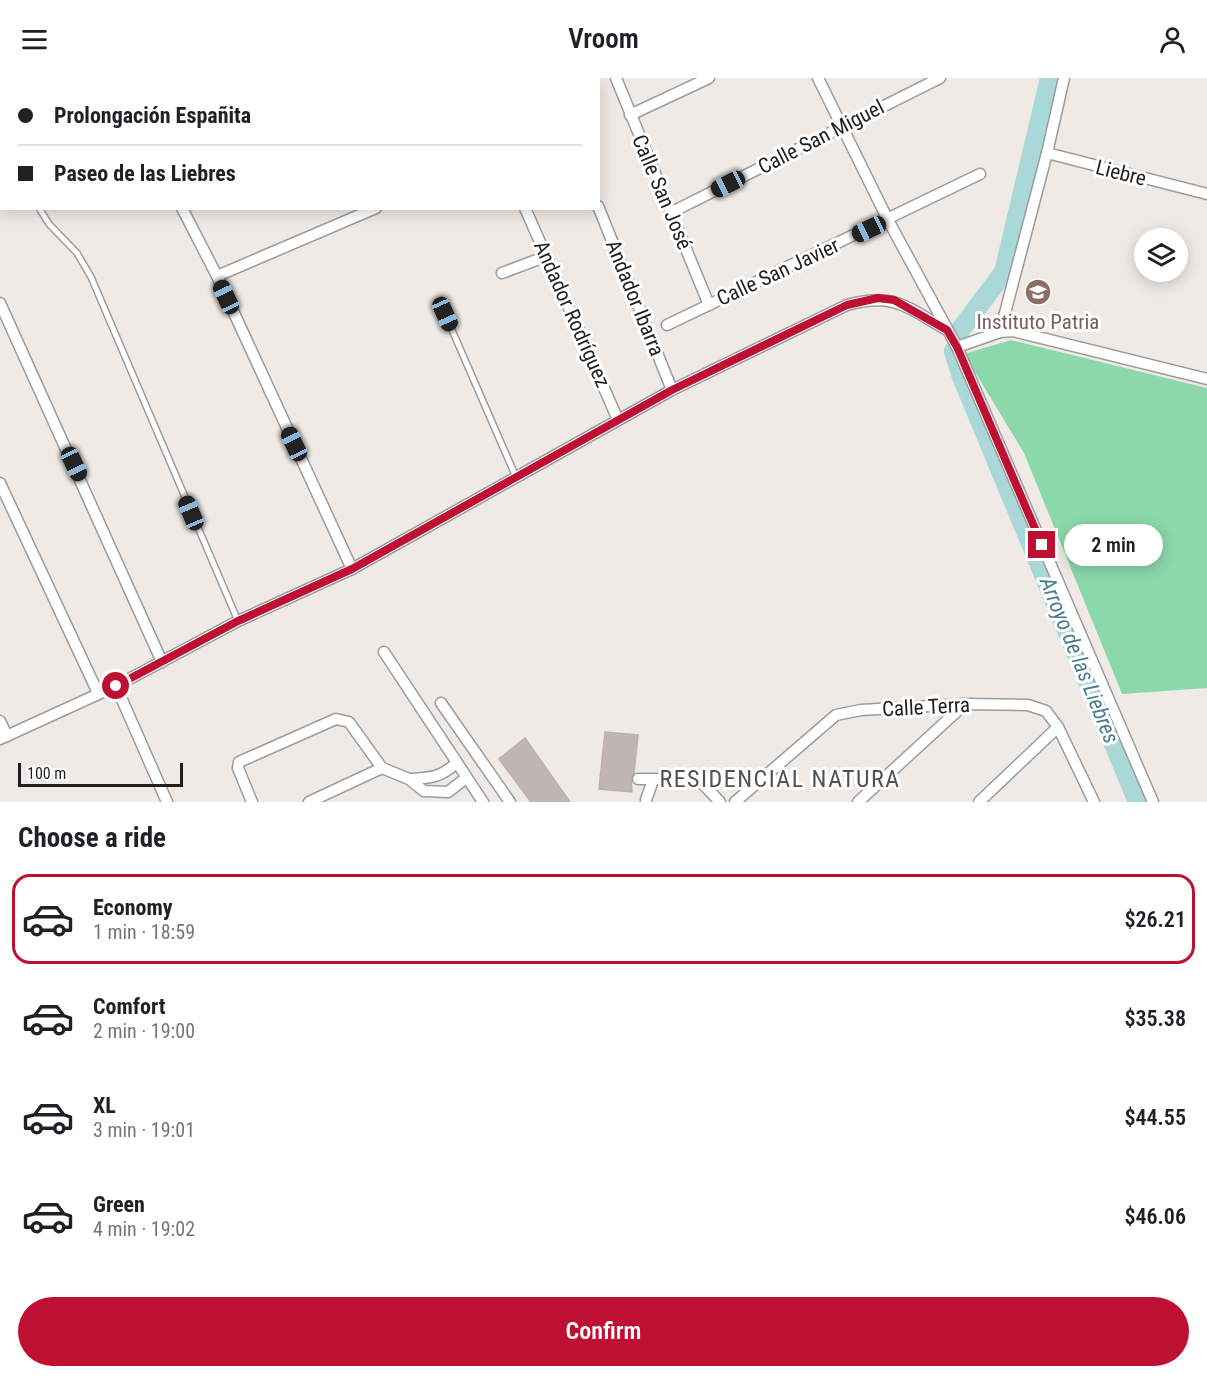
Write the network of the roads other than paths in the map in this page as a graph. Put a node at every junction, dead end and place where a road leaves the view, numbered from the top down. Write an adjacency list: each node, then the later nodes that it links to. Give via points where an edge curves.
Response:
1 (616, 78): 6 (street, Calle San José)
2 (709, 78): 6 (street)
3 (818, 78): 7 (street)
4 (940, 78): 7 (street, Calle San Miguel)
5 (1064, 78): 8 (street)
6 (630, 115): 16 (street, Calle San José)
7 (842, 126): 16 (street, Calle San Miguel); 17 (street)
8 (1047, 153): 10 (street, Liebre); 26 (street)
9 (980, 174): 17 (street, Calle San Javier)
10 (1207, 194)
11 (40, 210): 34 (lane, via 78,253 91,277)
12 (184, 210): 20 (street)
13 (371, 210): 20 (street)
14 (526, 210): 18 (street, Andador Rodríguez)
15 (600, 210): 29 (street, Andador Ibarra)
16 (670, 213): 22 (street, Calle San José)
17 (888, 220): 22 (street, Calle San Javier); 25 (street)
18 (547, 256): 19 (street); 30 (street, Andador Rodríguez)
19 (502, 273)
20 (217, 276): 33 (street)
21 (0, 303): 36 (street)
22 (709, 305): 24 (street, Calle San Javier)
23 (445, 314): 31 (lane)
24 (667, 325)
25 (947, 330): 27 (street); 29 (street, via 894,300 863,300)
26 (1000, 332): 27 (street); 28 (street, via 1024,332)
27 (957, 347): 62 (street)
28 (1207, 379)
29 (672, 390): 30 (street)
30 (618, 420): 31 (street)
31 (516, 477): 33 (street)
32 (0, 483): 38 (street)
33 (352, 569): 34 (street)
34 (238, 621): 36 (street)
35 (384, 652): 44 (street)
36 (162, 662): 37 (street)
37 (116, 686): 38 (street); 53 (street)
38 (98, 693): 43 (street)
39 (441, 703): 50 (street)
40 (965, 704): 42 (street, Calle Terra, via 1039,707); 58 (street, Calle Terra, via 836,715); 59 (street)
41 (0, 721): 43 (street)
42 (1058, 727): 60 (street); 61 (street, Calle Terra)
43 (4, 738)
44 (456, 763): 46 (street); 47 (street, via 434,778)
45 (382, 768): 47 (street); 54 (street, via 349,722 336,719 244,757 238,768); 55 (street)
46 (466, 778): 47 (street, via 441,793 424,791); 51 (street)
47 (410, 779)
48 (638, 779): 49 (street)
49 (653, 780): 52 (street); 57 (street, via 695,779)
50 (498, 785): 51 (street); 56 (street)
51 (481, 799)
52 (646, 800)
53 (167, 802)
54 (252, 802)
55 (309, 802)
56 (510, 802)
57 (720, 802)
58 (735, 802)
59 (858, 802)
60 (979, 802)
61 (1094, 802)
62 (1153, 802)

